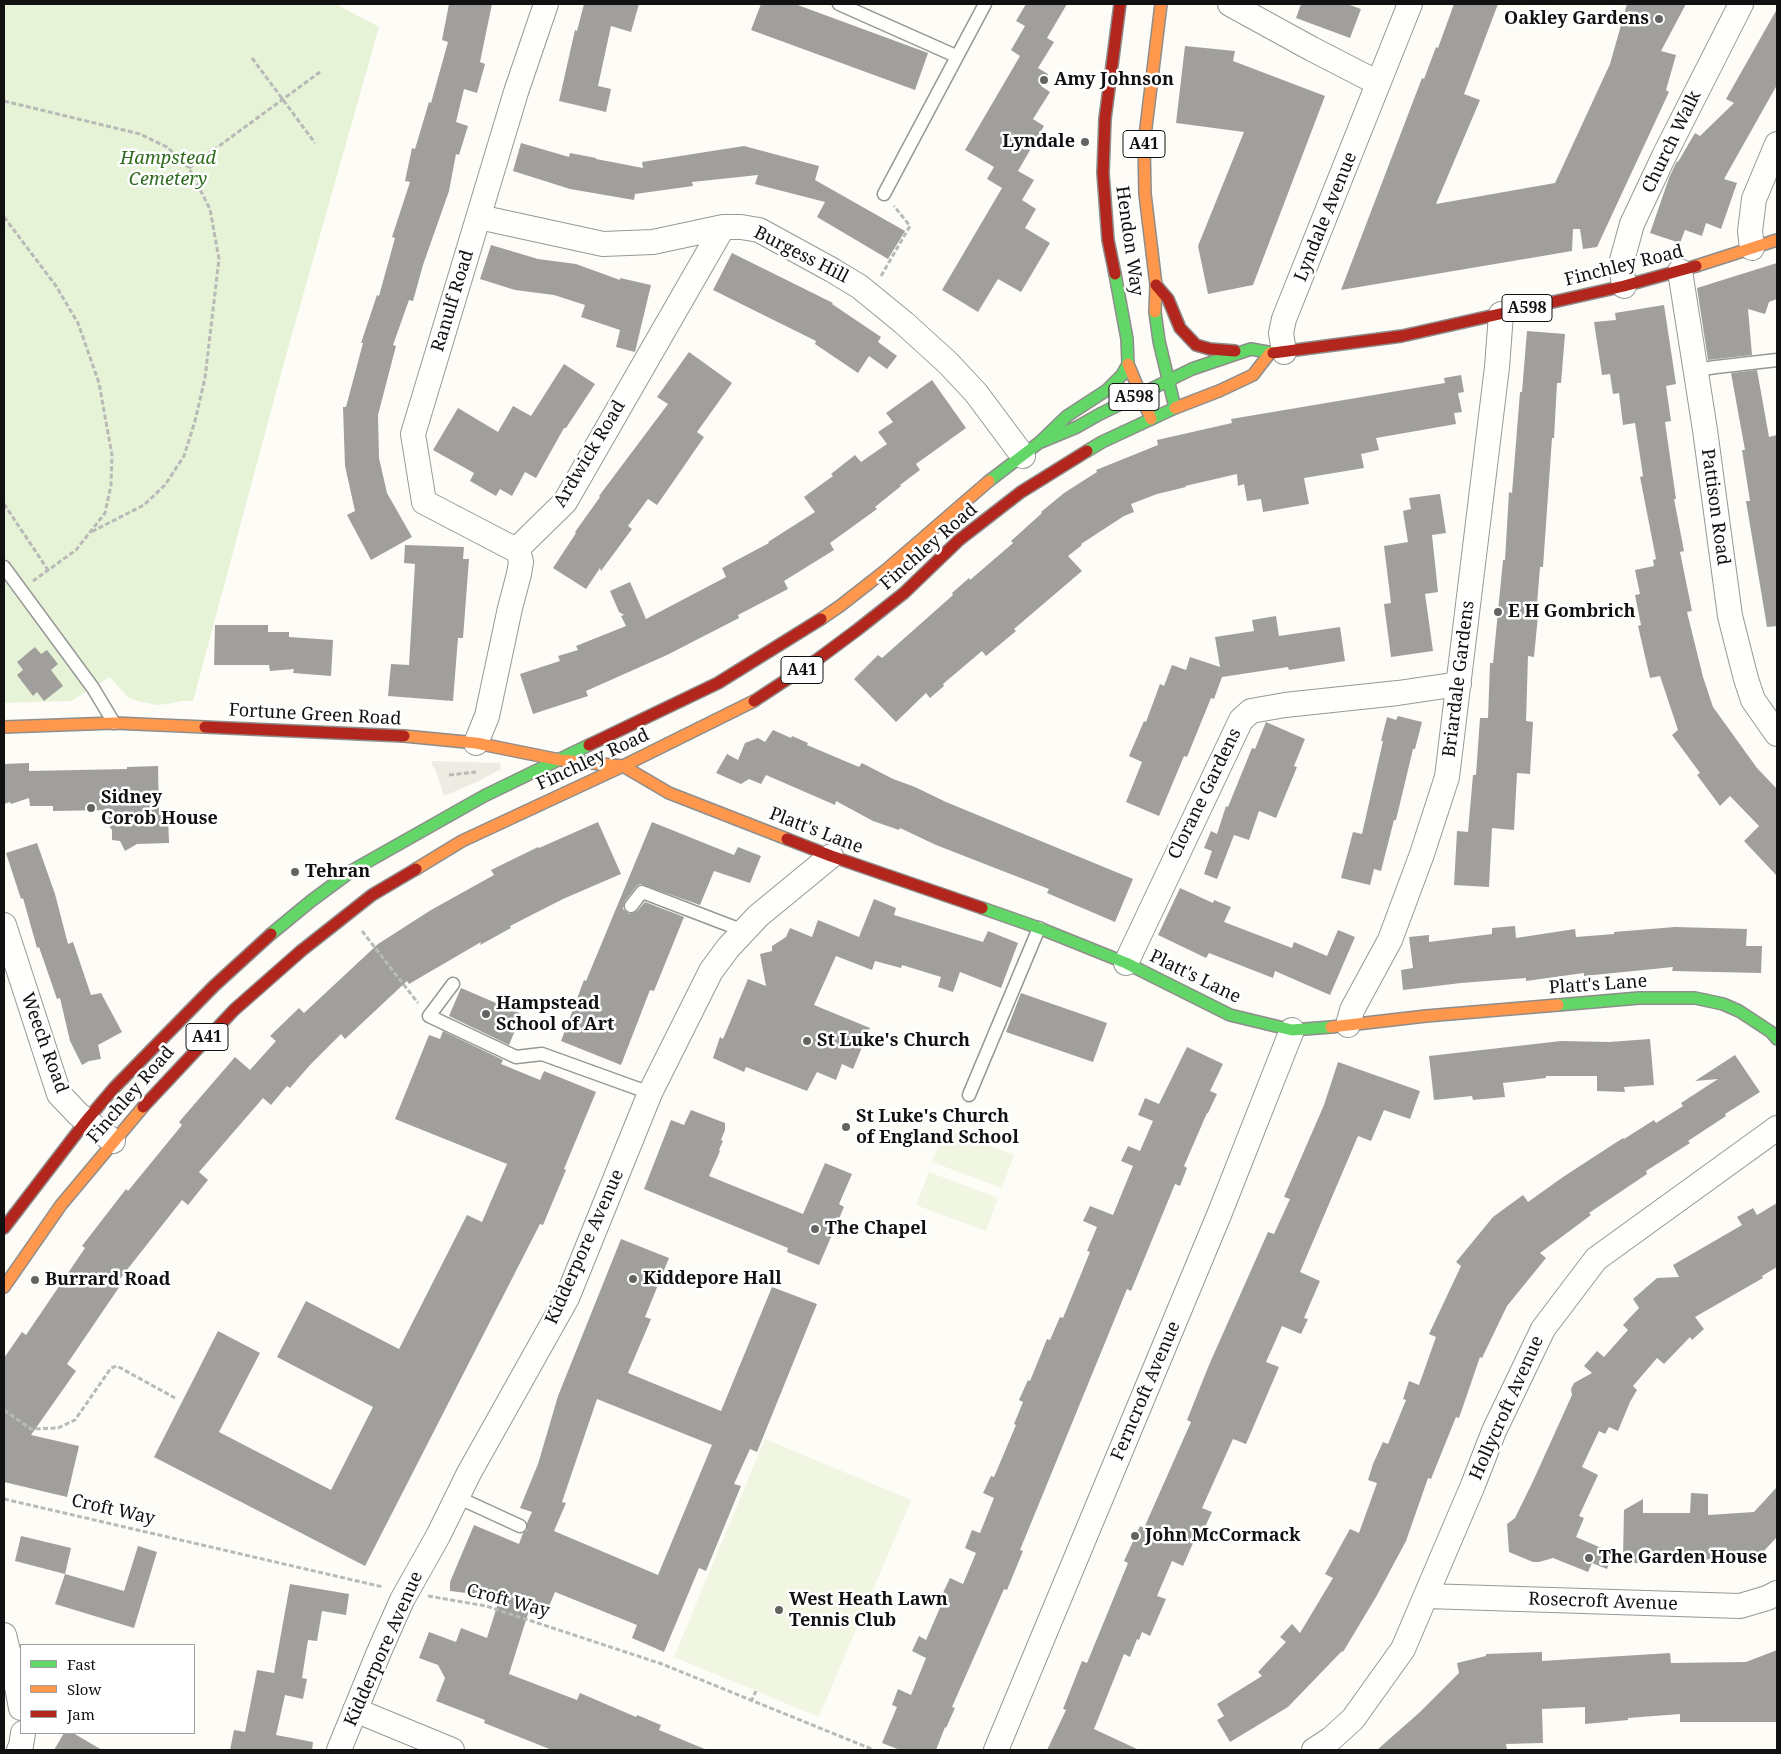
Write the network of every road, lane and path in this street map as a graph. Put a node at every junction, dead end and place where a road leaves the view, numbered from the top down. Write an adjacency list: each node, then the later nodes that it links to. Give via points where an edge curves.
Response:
1 (546, 4): 20 (street, Ranulf Road)
2 (839, 4): 9 (lane)
3 (985, 4): 9 (lane)
4 (1120, 4): 32 (main road, Hendon Way / A41, via 1105,118 1103,173 1108,240 1127,339)
5 (1162, 4): 25 (main road, Hendon Way / A41, via 1144,144 1145,194)
6 (1230, 4): 12 (street)
7 (1410, 4): 12 (street, Lyndale Avenue)
8 (1741, 4): 26 (street, Church Walk, via 1632,224 1621,264)
9 (956, 56): 18 (lane)
10 (252, 58): 13 (path)
11 (320, 72): 13 (path)
12 (1378, 84): 30 (street, Lyndale Avenue, via 1284,319)
13 (283, 99): 15 (path); 17 (path)
14 (4, 101): 17 (path, via 140,134 167,147)
15 (315, 143)
16 (1777, 144): 23 (street, via 1754,199 1750,231)
17 (189, 168): 40 (path, via 210,209 219,259 205,378 195,421 184,456 165,485 144,505)
18 (884, 194): 27 (path, via 910,226)
19 (4, 217): 40 (path, via 56,286 78,323 99,383 112,455 111,485 105,513)
20 (479, 217): 21 (street, Burgess Hill, via 603,244 653,242); 41 (street, Ranulf Road, via 413,434 424,502)
21 (723, 227): 27 (street, Burgess Hill, via 758,230); 41 (street, Ardwick Road, via 565,502)
22 (1777, 240): 23 (main road, Finchley Road / A598)
23 (1752, 248): 24 (main road, Finchley Road / A598)
24 (1680, 271): 26 (main road, Finchley Road / A598); 33 (street, Pattison Road)
25 (1156, 285): 29 (main road, A41, via 1168,299 1180,328 1196,345 1210,349); 34 (main road, Hendon Way / A41, via 1155,312)
26 (1624, 286): 28 (main road, Finchley Road / A598)
27 (870, 294): 38 (street, Burgess Hill, via 948,363)
28 (1501, 314): 30 (main road, Finchley Road / A598, via 1402,336); 45 (street, Briardale Gardens)
29 (1251, 349): 30 (main road, Finchley Road / A598); 34 (main road, Finchley Road / A598, via 1192,369)
30 (1277, 352): 36 (main road, Finchley Road / A598, via 1253,375)
31 (1777, 360): 33 (lane)
32 (1128, 364): 35 (main road, Hendon Way); 38 (main road, A41, via 1107,390 1067,416)
33 (1696, 370): 48 (street, Pattison Road, via 1730,616 1753,700)
34 (1168, 381): 35 (main road, Finchley Road / A598); 36 (main road, A41)
35 (1140, 394): 37 (main road, Hendon Way); 38 (main road, Finchley Road / A598)
36 (1175, 408): 37 (main road, Finchley Road / A41)
37 (1151, 419): 51 (main road, Finchley Road / A41, via 1102,442 1021,492 959,540 904,593 780,684 740,708)
38 (1031, 449): 50 (main road, Finchley Road / A41, via 886,570 801,632 718,684)
39 (4, 504): 43 (path)
40 (91, 532): 43 (path, via 76,550)
41 (516, 550): 49 (street, via 521,562 519,574 487,716)
42 (4, 567): 44 (lane)
43 (48, 570): 44 (path)
44 (21, 590): 46 (lane, via 93,688)
45 (1459, 684): 60 (street, Clorane Gardens, via 1250,711 1241,720); 63 (street, Briardale Gardens, via 1447,777 1422,854 1390,940 1352,1010)
46 (114, 723): 47 (main road, Fortune Green Road); 49 (main road, Fortune Green Road, via 410,736)
47 (4, 727)
48 (1777, 734)
49 (476, 743): 50 (main road, Fortune Green Road)
50 (560, 760): 51 (main road, Fortune Green Road); 68 (main road, Finchley Road / A41, via 484,796 397,844 353,870 311,901 214,986)
51 (623, 766): 54 (main road, Platt's Lane, via 669,793); 70 (main road, Finchley Road / A41, via 462,841 372,895 234,1010)
52 (477, 772): 53 (path)
53 (449, 776)
54 (831, 856): 57 (main road, Platt's Lane); 59 (street, Kidderpore Avenue)
55 (631, 906): 59 (lane, via 642,892)
56 (4, 925): 68 (street, Weech Road, via 59,1094)
57 (1039, 928): 60 (main road, Platt's Lane); 67 (lane)
58 (360, 929): 62 (path)
59 (744, 931): 66 (street, Kidderpore Avenue, via 711,971)
60 (1126, 963): 64 (main road, Platt's Lane, via 1230,1015)
61 (454, 984): 66 (lane, via 429,1016 516,1057 542,1054)
62 (415, 1000)
63 (1348, 1025): 64 (main road, Platt's Lane); 65 (main road, Platt's Lane, via 1629,999 1695,998 1739,1011)
64 (1292, 1030): 91 (street, Ferncroft Avenue, via 1219,1215)
65 (1777, 1039)
66 (650, 1093): 75 (street, Kidderpore Avenue, via 567,1298)
67 (969, 1096)
68 (86, 1121): 70 (street, Weech Road); 71 (main road, Finchley Road / A41)
69 (1777, 1128): 80 (street, Hollycroft Avenue, via 1596,1259 1543,1329 1494,1431)
70 (113, 1141): 72 (main road, Finchley Road / A41, via 61,1204)
71 (4, 1228)
72 (4, 1287)
73 (175, 1398): 74 (path, via 117,1366 111,1368 76,1420 58,1428 31,1429)
74 (4, 1410)
75 (458, 1497): 77 (lane); 78 (street, Kidderpore Avenue)
76 (4, 1499): 78 (path, Croft Way)
77 (520, 1526)
78 (406, 1593): 84 (path, Croft Way, via 486,1606 662,1664); 85 (street, Kidderpore Avenue)
79 (1777, 1593): 80 (street, Rosecroft Avenue, via 1740,1606)
80 (1426, 1596): 92 (street, Hollycroft Avenue, via 1403,1649 1378,1686 1353,1719)
81 (4, 1634): 83 (street)
82 (756, 1691): 84 (path)
83 (20, 1701)
84 (751, 1702): 90 (path, Croft Way)
85 (355, 1710): 88 (street, Kidderpore Avenue); 89 (street)
86 (23, 1734): 87 (street)
87 (19, 1750)
88 (339, 1750)
89 (452, 1750)
90 (874, 1750)
91 (996, 1750)
92 (1314, 1750)

